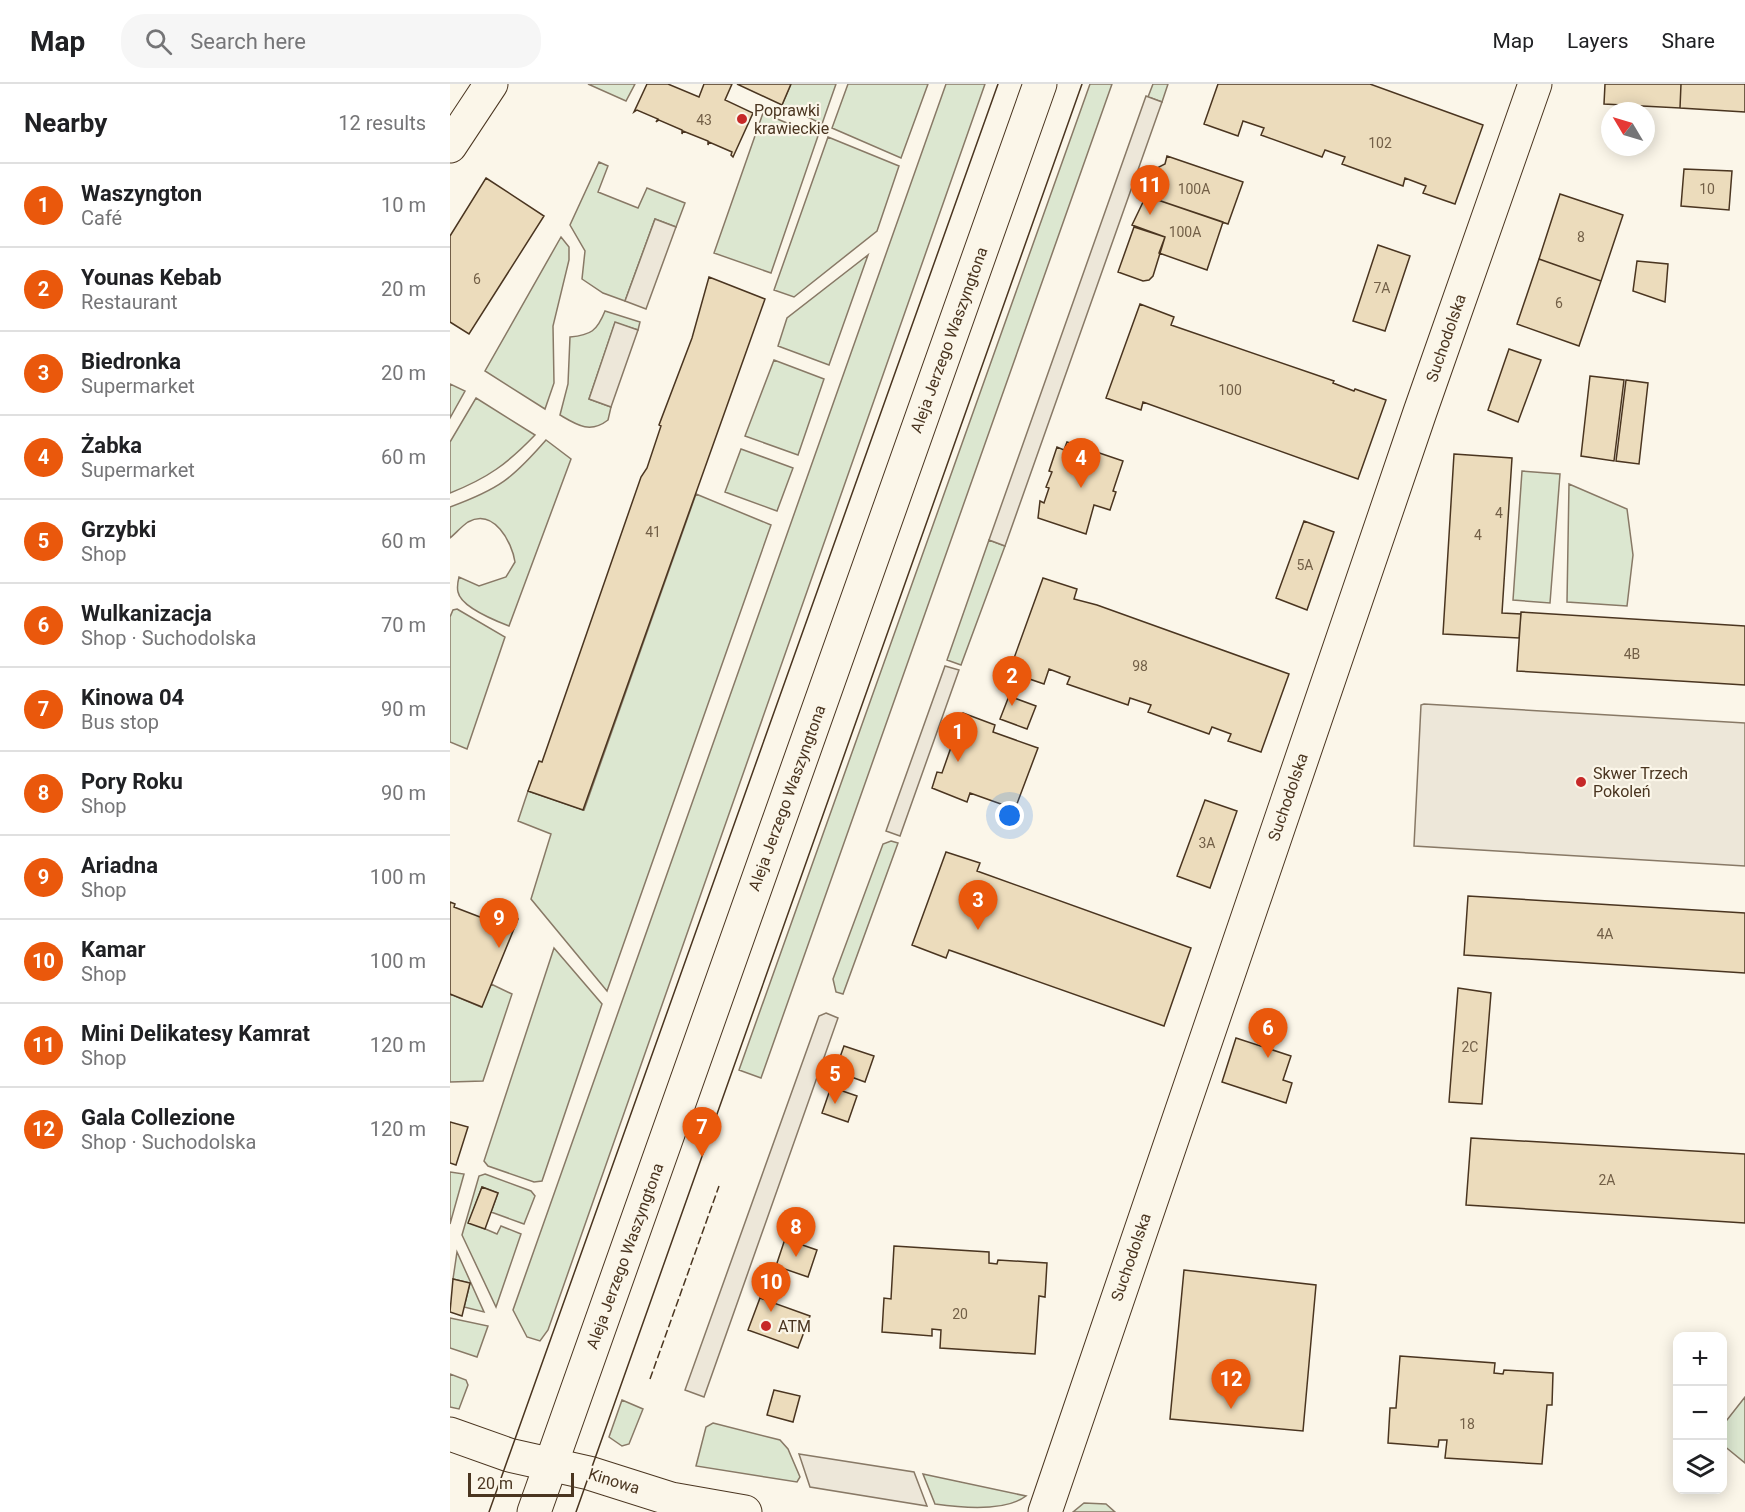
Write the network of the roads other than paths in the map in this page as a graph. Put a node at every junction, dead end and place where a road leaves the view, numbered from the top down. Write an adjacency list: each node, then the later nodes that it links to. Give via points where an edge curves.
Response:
1 (491, 84): 4 (street)
2 (1040, 84): 6 (street, Aleja Jerzego Waszyngtona)
3 (1535, 84): 9 (street, Suchodolska)
4 (450, 146)
5 (450, 1434): 6 (street, Kinowa, via 509,1455)
6 (551, 1464): 7 (street, Aleja Jerzego Waszyngtona); 8 (street, Kinowa, via 671,1499)
7 (534, 1512)
8 (746, 1512)
9 (1045, 1512)

